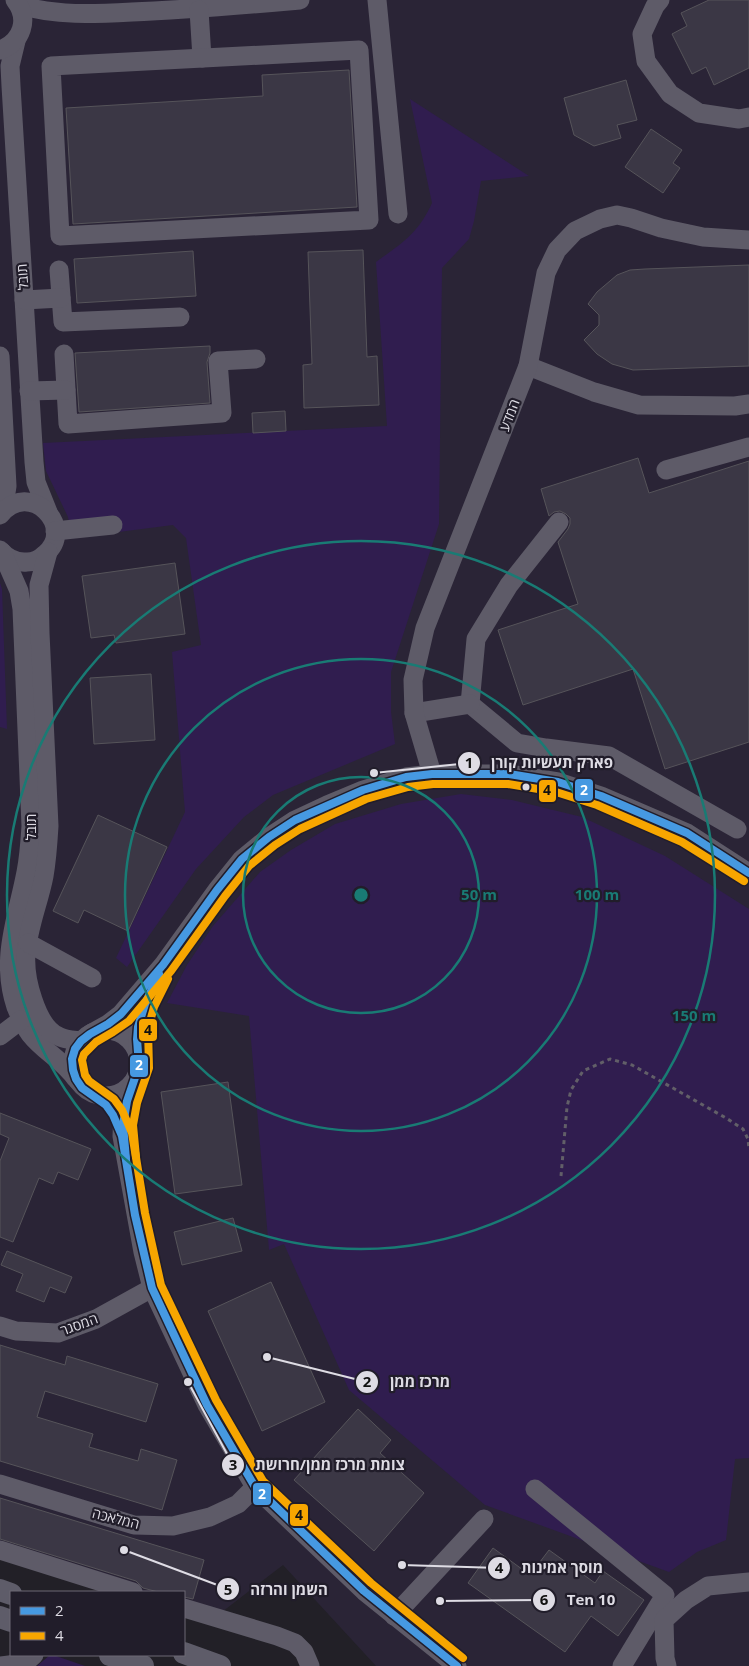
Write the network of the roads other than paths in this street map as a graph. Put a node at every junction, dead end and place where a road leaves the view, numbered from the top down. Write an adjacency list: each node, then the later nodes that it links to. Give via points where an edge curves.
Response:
1 (300, 0): 5 (street)
2 (377, 0): 11 (street)
3 (660, 0): 10 (street, via 642,34 646,61 670,94 699,113 739,119)
4 (17, 3): 6 (street, via 38,11); 7 (street, תובל, via 23,15)
5 (199, 10): 6 (street); 9 (street)
6 (70, 14): 7 (street, via 36,23)
7 (19, 36): 8 (street, via 8,48); 15 (street, תובל, via 10,66 10,86)
8 (0, 50)
9 (202, 58): 9 (street, via 51,66 60,236 369,220 359,50)
10 (749, 117)
11 (398, 214)
12 (749, 240): 20 (street, המדע, via 703,237 617,215 575,231 557,250 546,273)
13 (59, 270): 14 (street)
14 (61, 298): 15 (street); 16 (street, via 63,322)
15 (24, 300): 22 (street, תובל)
16 (180, 317)
17 (64, 354): 21 (street)
18 (0, 356): 27 (street, via 7,462 5,500)
19 (256, 359): 21 (street, via 218,361 222,413 68,424)
20 (528, 366): 23 (street, via 594,392 639,405); 34 (street, המדע, via 425,628 413,680)
21 (66, 390): 22 (street)
22 (29, 391): 26 (street, תובל, via 36,482)
23 (749, 404)
24 (749, 447): 25 (street)
25 (666, 470)
26 (48, 512): 27 (street, via 31,502 22,501); 30 (street, תובל)
27 (0, 513)
28 (558, 522): 33 (street, via 509,586 476,639)
29 (113, 525): 30 (street)
30 (55, 531): 32 (street, תובל)
31 (1, 551): 32 (street, via 20,562 30,562); 41 (street, תובל, via 19,591 22,609 31,826 28,860 8,954 10,984)
32 (48, 552): 38 (street, תובל, via 39,585 49,826 44,878)
33 (470, 704): 34 (street); 36 (street, via 517,742 609,756)
34 (414, 713): 35 (street, המדע)
35 (432, 774): 37 (street, via 509,774 558,782 601,796 687,833); 39 (street, via 406,777 362,790 326,804 269,837 242,859)
36 (736, 829)
37 (749, 873)
38 (28, 943): 40 (street); 43 (street, תובל, via 27,975 37,1012 56,1036 69,1040)
39 (163, 965): 43 (street, via 121,1014); 44 (street, via 139,1020)
40 (92, 978)
41 (21, 1020): 42 (street); 45 (street, תובל, via 30,1034 68,1068)
42 (0, 1036)
43 (85, 1037): 44 (street, via 99,1030 119,1032 128,1038); 45 (street, via 75,1049 72,1059)
44 (138, 1055): 46 (street, via 139,1065)
45 (76, 1080): 47 (street)
46 (133, 1083): 47 (street, via 118,1095 100,1097); 48 (street, via 123,1113)
47 (91, 1094): 48 (street, via 106,1105)
48 (122, 1136): 49 (street, via 135,1215)
49 (152, 1288): 50 (street, המסגר, via 96,1319 58,1333 16,1331); 52 (street, via 207,1405)
50 (0, 1326)
51 (0, 1484): 52 (street, המלאכה, via 134,1525 163,1526 210,1517 238,1504)
52 (255, 1487): 59 (street)
53 (535, 1489): 68 (street, via 665,1595)
54 (484, 1519): 59 (street)
55 (0, 1550): 57 (street)
56 (749, 1582): 69 (street, via 708,1586 664,1620)
57 (130, 1591)
58 (185, 1608): 66 (street, via 294,1643 304,1652)
59 (394, 1616): 67 (street)
60 (185, 1653): 65 (main road)
61 (33, 1656): 63 (street, via 25,1663)
62 (113, 1656): 64 (main road)
63 (2, 1666)
64 (143, 1666)
65 (220, 1666)
66 (310, 1666)
67 (457, 1666)
68 (622, 1666)
69 (668, 1666)

